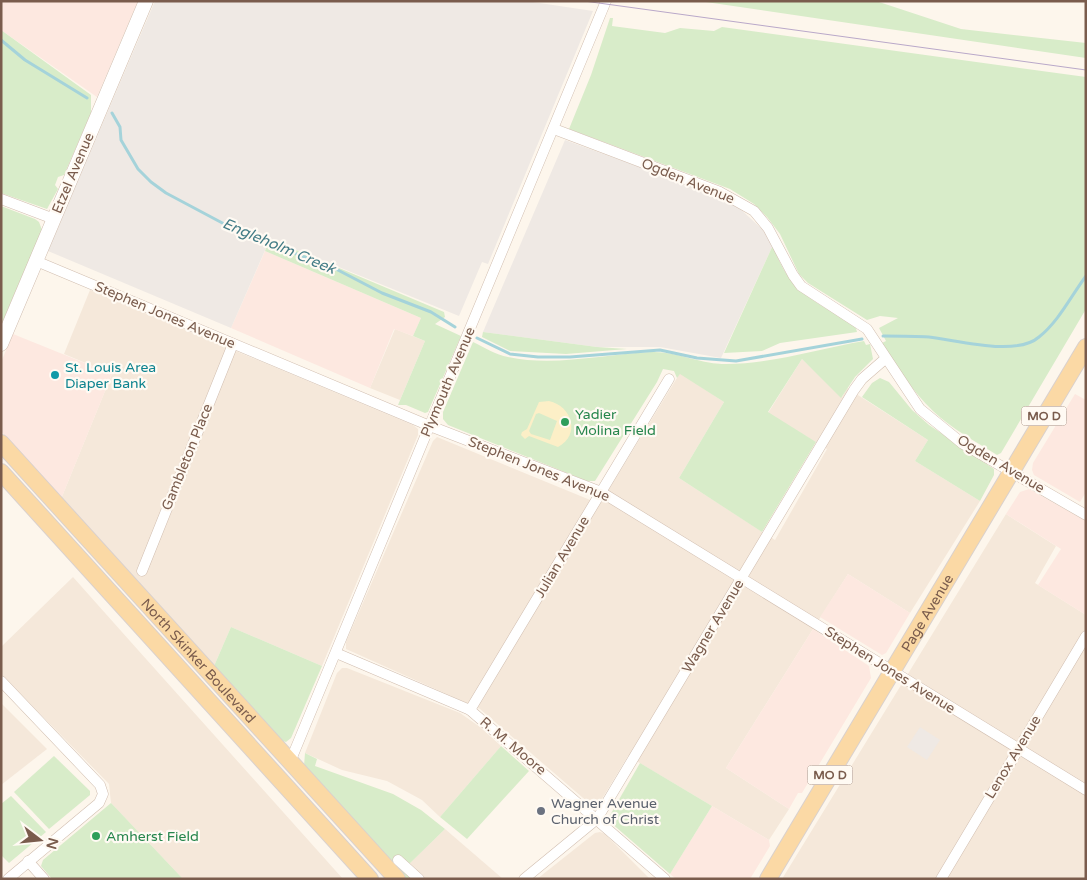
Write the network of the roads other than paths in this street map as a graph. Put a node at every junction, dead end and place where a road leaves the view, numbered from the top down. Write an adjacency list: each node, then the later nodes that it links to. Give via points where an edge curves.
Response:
1 (146, 1): 5 (street, Etzel Avenue)
2 (606, 1): 3 (street, Plymouth Avenue)
3 (554, 129): 10 (street, Ogden Avenue, via 720,192 754,211 768,228 801,286 862,324); 12 (street, Plymouth Avenue)
4 (1, 199): 5 (street)
5 (54, 220): 6 (street, Etzel Avenue)
6 (36, 261): 7 (street, Etzel Avenue); 8 (street, Stephen Jones Avenue)
7 (1, 344)
8 (233, 344): 12 (street, Stephen Jones Avenue); 18 (street, Gambleton Place)
9 (1086, 347): 14 (main road, Page Avenue / MO D)
10 (885, 359): 14 (street, Ogden Avenue, via 920,409 963,444); 19 (street, Wagner Avenue, via 854,390)
11 (669, 379): 16 (street, Julian Avenue)
12 (430, 426): 16 (street, Stephen Jones Avenue); 21 (street, Plymouth Avenue)
13 (1, 443): 26 (main road, North Skinker Boulevard)
14 (1012, 470): 17 (street, Ogden Avenue); 22 (main road, Page Avenue / MO D)
15 (1, 472): 33 (main road, North Skinker Boulevard)
16 (601, 492): 19 (street, Stephen Jones Avenue); 24 (street, Julian Avenue)
17 (1086, 515)
18 (142, 571)
19 (742, 578): 22 (street, Stephen Jones Avenue); 28 (street, Wagner Avenue)
20 (1086, 636): 25 (street, Lenox Avenue)
21 (336, 652): 24 (street, R. M. Moore); 26 (street, Plymouth Avenue)
22 (892, 671): 25 (street, Stephen Jones Avenue); 38 (main road, Page Avenue / MO D)
23 (1, 681): 30 (street, via 100,784 103,794 99,803)
24 (470, 710): 28 (street, R. M. Moore)
25 (1019, 749): 27 (street, Stephen Jones Avenue); 39 (street, Lenox Avenue)
26 (290, 762): 34 (main road, North Skinker Boulevard)
27 (1086, 790)
28 (597, 819): 36 (street, Wagner Avenue); 37 (street, R. M. Moore)
29 (398, 860): 35 (street)
30 (28, 862): 31 (street); 32 (street)
31 (8, 879)
32 (44, 879)
33 (370, 879)
34 (397, 879)
35 (419, 879)
36 (524, 879)
37 (665, 879)
38 (768, 879)
39 (941, 879)

